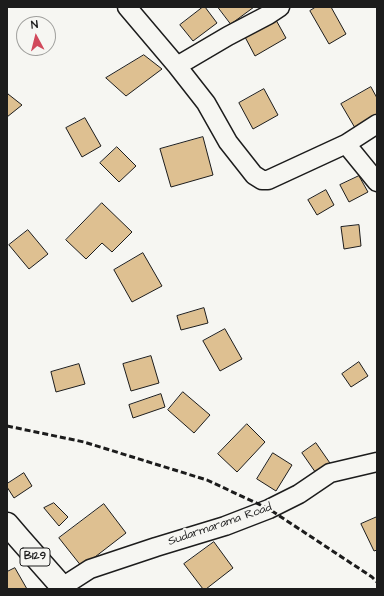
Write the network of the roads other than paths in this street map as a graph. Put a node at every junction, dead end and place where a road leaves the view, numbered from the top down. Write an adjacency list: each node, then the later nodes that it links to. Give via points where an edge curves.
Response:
1 (127, 7): 3 (street)
2 (280, 7): 3 (street)
3 (177, 66): 5 (street, via 206,103 228,142 254,175 262,180 268,180)
4 (377, 124): 5 (street)
5 (346, 144): 6 (street)
6 (377, 182)
7 (377, 462): 9 (street, Sudarmarama Road, via 330,473 299,494 225,526 90,569)
8 (7, 524): 9 (main road, B129)
9 (63, 588)

